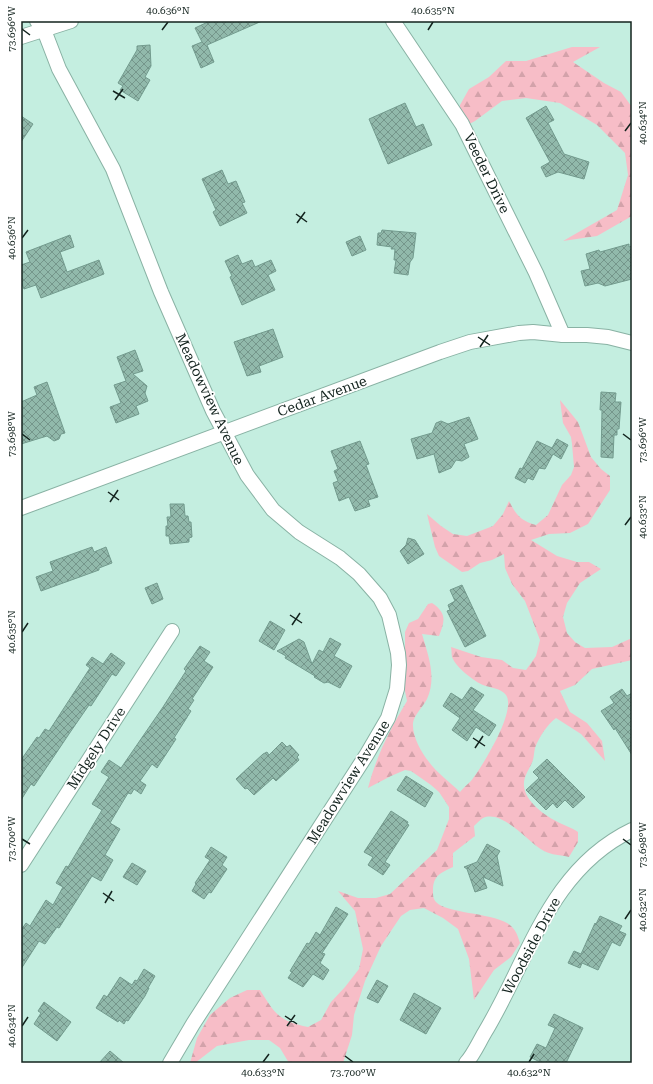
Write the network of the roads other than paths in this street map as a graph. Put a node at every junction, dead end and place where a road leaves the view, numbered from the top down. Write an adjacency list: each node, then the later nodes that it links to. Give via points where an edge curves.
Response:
1 (71, 21): 3 (street)
2 (393, 21): 5 (street, Veeder Drive, via 462,124 536,273)
3 (40, 25): 4 (street); 7 (street, Meadowview Avenue, via 59,69 113,169 161,292)
4 (21, 37)
5 (562, 335): 6 (street, Cedar Avenue, via 608,337); 7 (street, Cedar Avenue, via 533,332 470,342)
6 (632, 343)
7 (224, 432): 8 (street, Cedar Avenue); 12 (street, Meadowview Avenue, via 247,475 273,510 299,532 340,558 359,574 380,598 389,615 398,653 397,689 388,718 368,754)
8 (21, 508)
9 (172, 631): 11 (street, Midgely Drive)
10 (632, 830): 13 (street, Woodside Drive, via 591,857 567,882 547,912 496,1015)
11 (21, 865)
12 (170, 1063)
13 (466, 1063)

